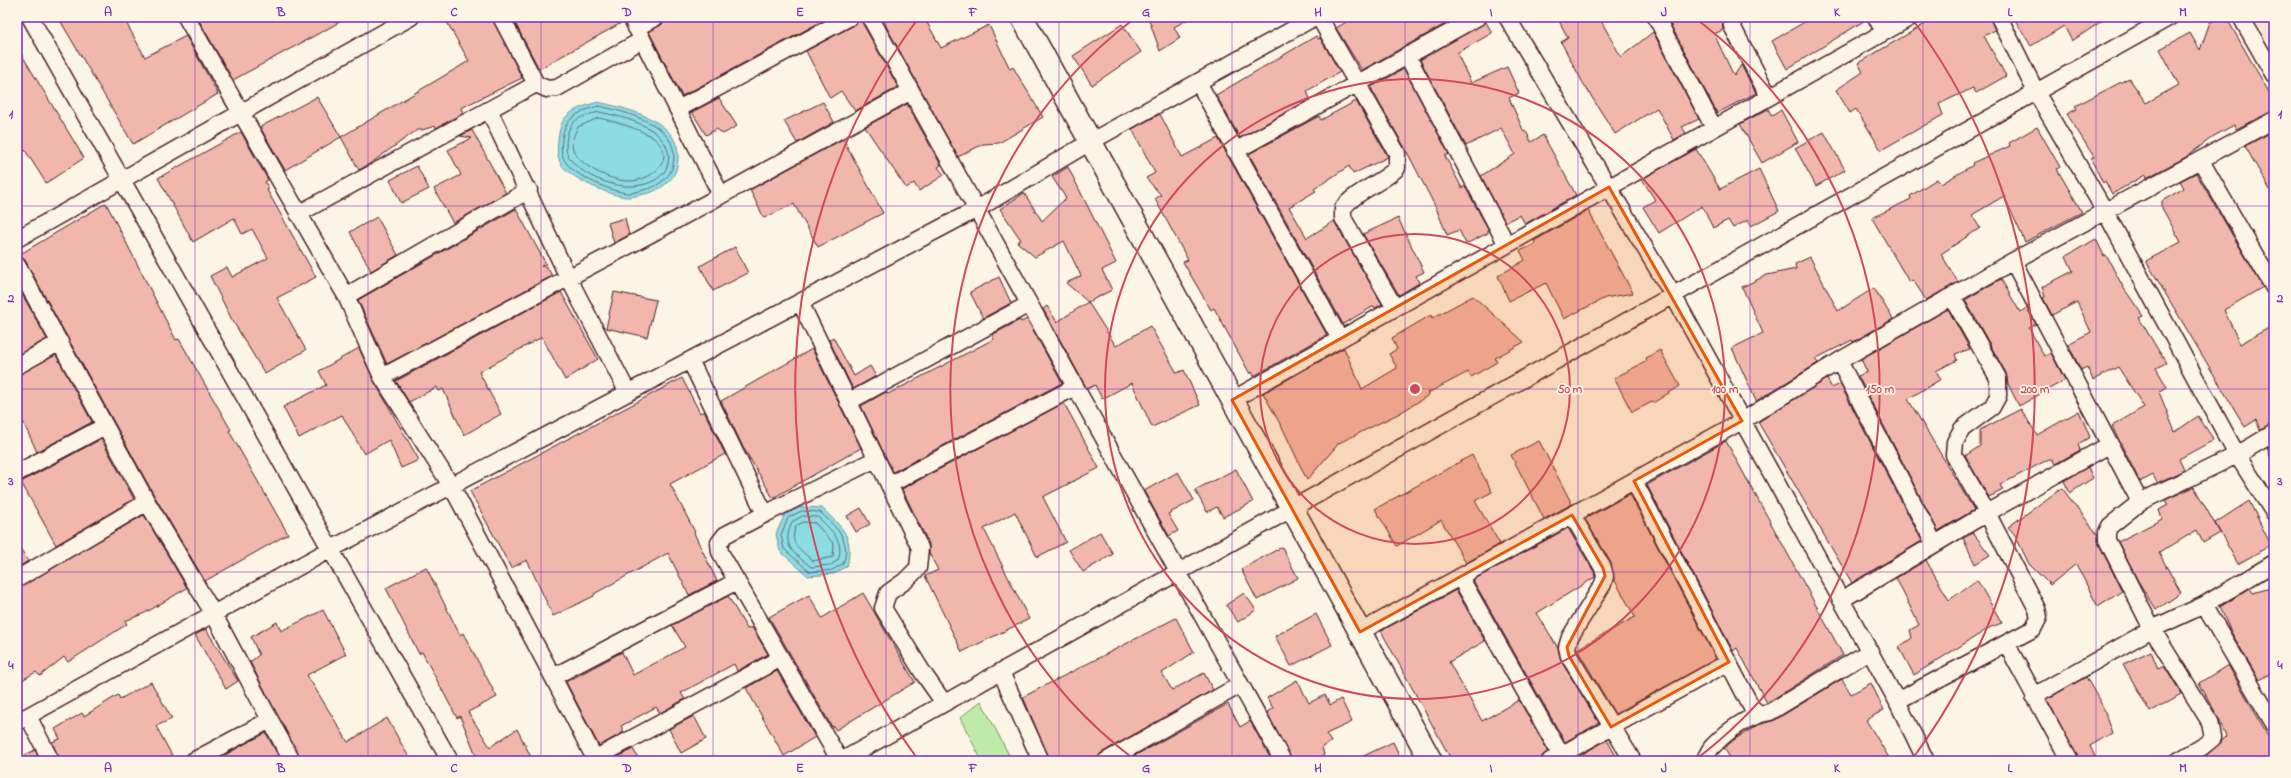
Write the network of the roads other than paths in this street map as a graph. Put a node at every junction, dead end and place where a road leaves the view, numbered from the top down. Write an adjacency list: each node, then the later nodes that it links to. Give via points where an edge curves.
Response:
1 (30, 17): 38 (street)
2 (186, 17): 32 (street)
3 (411, 17): 32 (street)
4 (501, 17): 25 (street)
5 (656, 17): 20 (street)
6 (850, 17): 30 (street)
7 (870, 17): 27 (street)
8 (1315, 17): 24 (street)
9 (1319, 17): 26 (street)
10 (1478, 17): 22 (street)
11 (1506, 17): 39 (street)
12 (1656, 17): 34 (street)
13 (1731, 17): 29 (street, via 1732,26)
14 (1876, 17): 21 (street)
15 (1911, 17): 21 (street)
16 (1999, 17): 28 (street)
17 (2170, 17): 28 (street)
18 (2241, 17): 23 (street)
19 (1025, 18): 35 (street)
20 (637, 28): 25 (street, via 557,88 547,89); 30 (street)
21 (1884, 32): 29 (street)
22 (1407, 55): 26 (street); 46 (street)
23 (2274, 75)
24 (1198, 82): 35 (street); 36 (street)
25 (536, 84): 31 (street)
26 (1357, 84): 36 (street); 56 (street, via 1397,153 1397,168 1349,200 1343,208 1344,218)
27 (911, 91): 41 (street); 42 (street)
28 (2036, 92): 43 (street); 51 (street)
29 (1769, 97): 34 (street)
30 (678, 109): 41 (street)
31 (489, 110): 40 (street); 44 (street)
32 (241, 114): 38 (street); 44 (street)
33 (2274, 120): 37 (street)
34 (1714, 128): 39 (street)
35 (1090, 142): 42 (street); 65 (street)
36 (1235, 151): 57 (street)
37 (2201, 161): 43 (street); 50 (street)
38 (121, 181): 45 (street); 85 (street)
39 (1609, 187): 46 (street); 51 (street)
40 (529, 190): 49 (street); 52 (street)
41 (721, 195): 49 (street)
42 (977, 209): 54 (street); 55 (street)
43 (2106, 213): 47 (street); 71 (street)
44 (298, 214): 52 (street)
45 (17, 239)
46 (1507, 245): 56 (street)
47 (2013, 262): 53 (street); 70 (street)
48 (17, 265): 58 (street)
49 (568, 276): 62 (street); 64 (street)
50 (2274, 288)
51 (1673, 295): 67 (street); 79 (street)
52 (346, 296): 62 (street)
53 (1952, 297): 60 (street); 80 (street, via 1998,378 1998,396 1992,407 1962,429 1955,442 1954,455)
54 (800, 302): 59 (street); 66 (street)
55 (1029, 304): 63 (street); 66 (street)
56 (1395, 308): 57 (street)
57 (1340, 339): 65 (street)
58 (60, 342): 61 (street); 68 (street)
59 (690, 360): 64 (street); 82 (street)
60 (1839, 360): 67 (street); 84 (street)
61 (17, 366)
62 (382, 377): 76 (street)
63 (1075, 387): 75 (street); 87 (street)
64 (628, 393): 76 (street)
65 (1232, 400): 79 (street)
66 (848, 402): 72 (street)
67 (1742, 421): 74 (street); 91 (street)
68 (105, 426): 73 (street); 77 (street)
69 (2274, 432): 71 (street)
70 (2111, 444): 78 (street); 80 (street)
71 (2236, 455): 78 (street); 81 (street)
72 (876, 459): 75 (street); 82 (street)
73 (17, 474)
74 (1634, 481): 83 (street); 99 (street)
75 (889, 485): 105 (street, via 920,548 918,568 905,582 888,593 883,608)
76 (452, 487): 85 (street); 101 (street)
77 (147, 502): 89 (street); 93 (street)
78 (2140, 502): 94 (street, via 2110,526 2107,540)
79 (1292, 509): 87 (street); 95 (street)
80 (1987, 513): 84 (street); 96 (street, via 2039,617 2033,629)
81 (2274, 513)
82 (765, 514): 90 (street, via 725,535 719,542 720,552)
83 (1572, 515): 88 (street); 110 (street, via 1603,568 1605,576 1570,637 1567,647 1569,656)
84 (1934, 543): 91 (street)
85 (331, 549): 93 (street); 116 (street)
86 (2274, 563): 92 (street)
87 (1177, 573): 100 (street); 102 (street)
88 (1460, 577): 95 (street); 111 (street)
89 (17, 579)
90 (737, 580): 98 (street); 101 (street)
91 (1841, 600): 97 (street)
92 (2204, 605): 94 (street); 109 (street)
93 (213, 613): 107 (street); 108 (street)
94 (2152, 629): 103 (street); 126 (street, via 2210,722 2213,738)
95 (1360, 632): 121 (street)
96 (2007, 645): 103 (street); 104 (street)
97 (1870, 651): 104 (street); 106 (street, via 1770,712)
98 (781, 658): 112 (street); 117 (street)
99 (1729, 662): 106 (street, via 1752,708); 110 (street)
100 (1000, 672): 105 (street); 118 (street)
101 (553, 677): 112 (street)
102 (1240, 685): 119 (street); 120 (street)
103 (2034, 696): 125 (street)
104 (1897, 701): 124 (street)
105 (944, 704): 117 (street)
106 (1758, 714): 123 (street, via 1722,737 1712,746)
107 (23, 719): 113 (street)
108 (270, 720): 114 (street); 115 (street)
109 (2274, 724)
110 (1611, 727): 111 (street); 122 (street)
111 (1556, 758)
112 (595, 760)
113 (51, 761)
114 (193, 761)
115 (292, 761)
116 (450, 761)
117 (840, 761)
118 (1041, 761)
119 (1106, 761)
120 (1282, 761)
121 (1431, 761)
122 (1633, 761)
123 (1704, 761)
124 (1926, 761)
125 (2070, 761)
126 (2178, 761)

